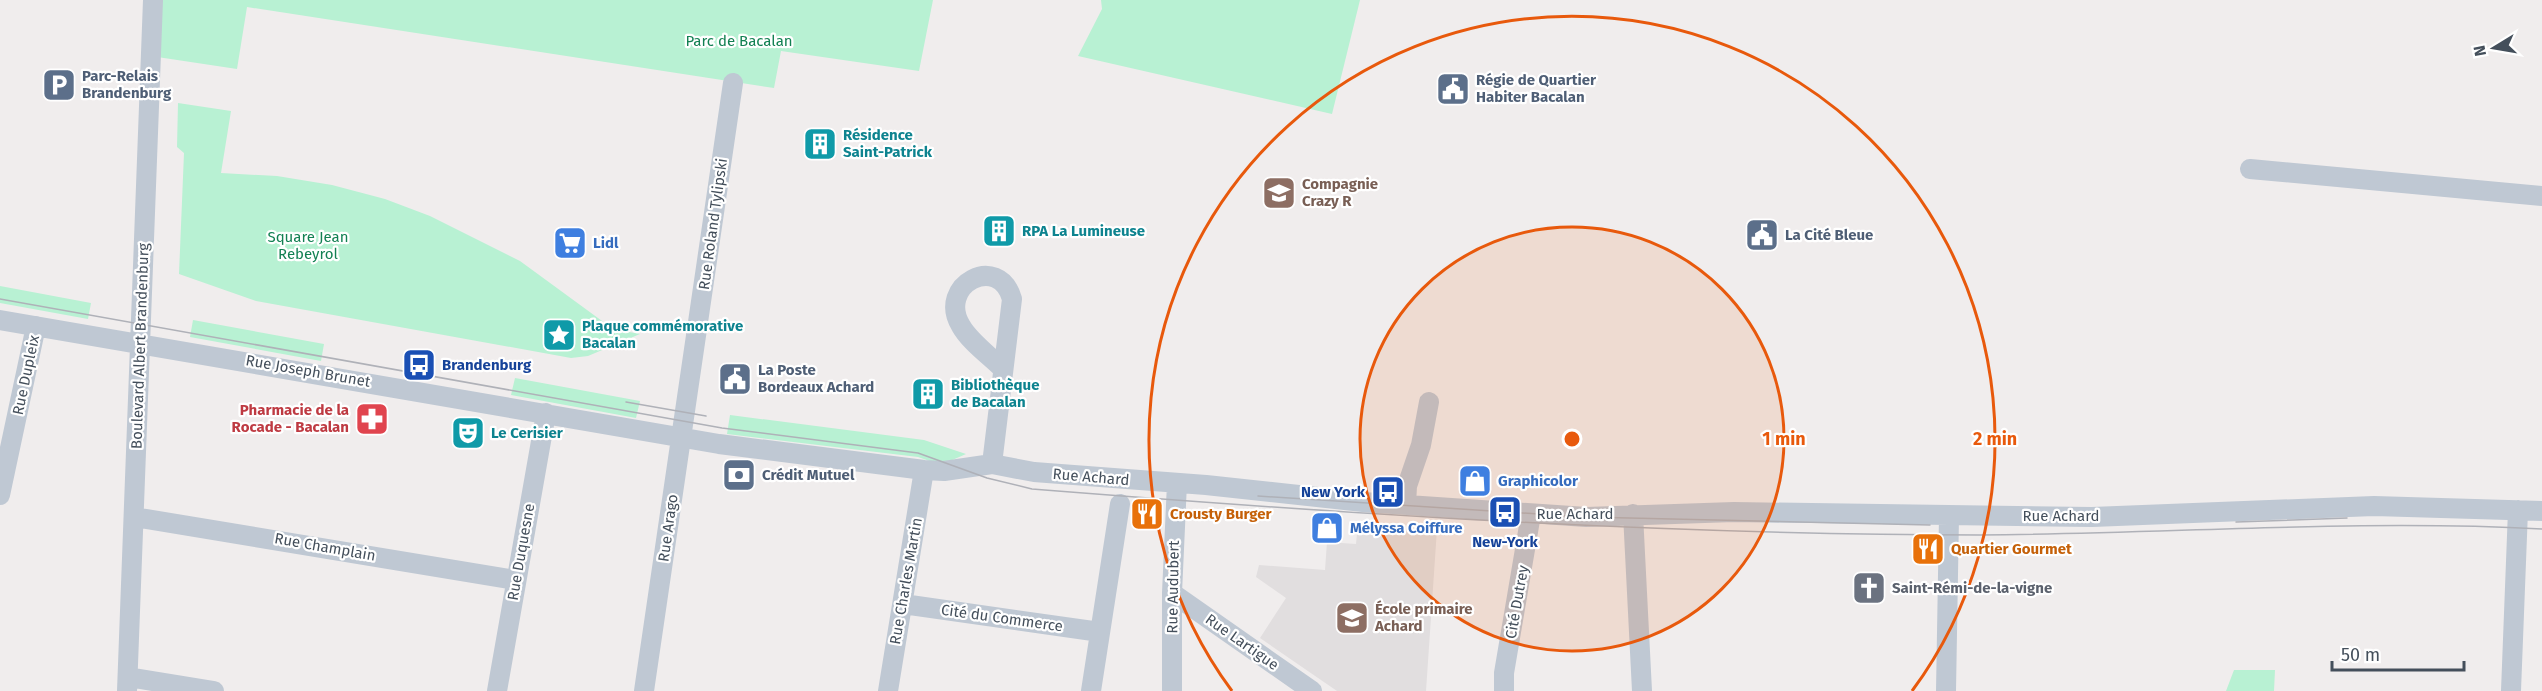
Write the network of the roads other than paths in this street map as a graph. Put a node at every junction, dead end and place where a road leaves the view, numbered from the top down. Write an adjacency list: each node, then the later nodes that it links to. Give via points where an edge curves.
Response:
1 (153, 0): 7 (street, Boulevard Albert Brandenburg)
2 (733, 83): 8 (street, Rue Roland Tylipski)
3 (2250, 170): 4 (street)
4 (2542, 196)
5 (0, 320): 6 (street, Rue Joseph Brunet)
6 (36, 326): 7 (street, Rue Joseph Brunet); 17 (street, Rue Dupleix)
7 (140, 342): 11 (street, Rue Joseph Brunet); 25 (street, Boulevard Albert Brandenburg)
8 (692, 364): 13 (street, Rue Arago)
9 (1004, 369): 14 (street)
10 (1429, 402): 19 (street, via 1421,445 1407,486)
11 (546, 413): 12 (street, Rue Joseph Brunet); 26 (street, Rue Duquesne)
12 (615, 425): 13 (street, Rue Achard)
13 (681, 438): 15 (street, Rue Achard); 33 (street, Rue Arago)
14 (992, 464): 15 (street, Rue Achard); 16 (street, Rue Achard, via 1034,472)
15 (924, 470): 28 (street, Rue Charles Martin)
16 (1177, 483): 19 (street, Rue Achard); 27 (street, Rue Audubert)
17 (0, 495)
18 (1120, 504): 29 (street)
19 (1406, 505): 22 (street, Rue Achard)
20 (2518, 510): 21 (street, Rue Achard); 24 (street, Rue Achard, via 2374,506 2092,517); 41 (street)
21 (2542, 511)
22 (1531, 514): 23 (street, Rue Achard); 38 (street, Cité Dutrey)
23 (1634, 514): 24 (street, Rue Achard); 39 (street)
24 (1949, 516): 40 (street)
25 (134, 517): 26 (street, Rue Champlain); 30 (street, Boulevard Albert Brandenburg)
26 (516, 580): 32 (street, Rue Duquesne)
27 (1172, 593): 36 (street, Rue Audubert); 37 (street, Rue Lartigue)
28 (903, 604): 29 (street, Cité du Commerce); 34 (street, Rue Charles Martin)
29 (1100, 632): 35 (street)
30 (127, 684): 31 (street)
31 (214, 691)
32 (496, 691)
33 (644, 691)
34 (888, 691)
35 (1091, 691)
36 (1172, 691)
37 (1312, 691)
38 (1504, 691)
39 (1642, 691)
40 (1946, 691)
41 (2511, 691)

